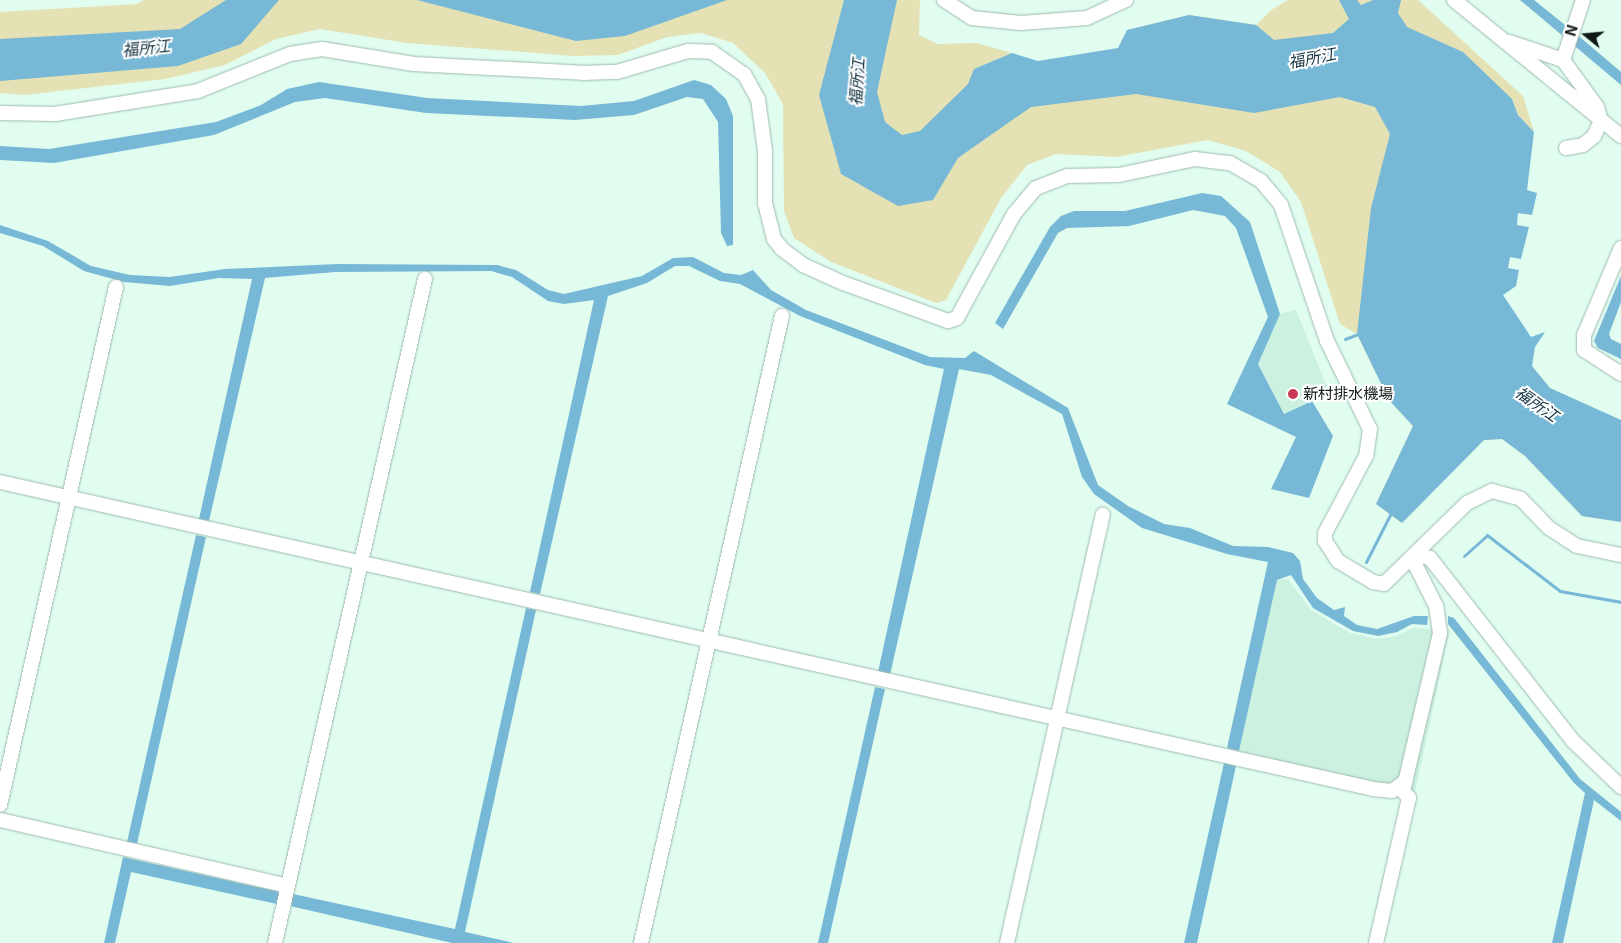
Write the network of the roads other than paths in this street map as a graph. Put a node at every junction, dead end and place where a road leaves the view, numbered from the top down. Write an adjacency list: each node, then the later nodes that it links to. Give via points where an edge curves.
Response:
1 (944, 0): 2 (street, via 972,18 1021,23 1087,18)
2 (1126, 0)
3 (1454, 0): 5 (street)
4 (1583, 0): 6 (street)
5 (1506, 41): 6 (street); 8 (street)
6 (1563, 60): 8 (street, via 1597,107)
7 (0, 113): 19 (street, via 55,114 198,91 290,54 322,49 414,64 583,73 617,72 688,51 712,52 744,74 758,99 763,117 766,210 774,239 782,249 803,265 843,283 948,321 957,318 1014,214 1036,188 1068,176 1119,175 1195,159 1230,163 1261,181 1281,205 1327,341 1370,429 1366,456 1328,525 1325,541 1338,561 1378,583 1392,578)
8 (1601, 121): 9 (street); 10 (street, via 1594,136 1583,145)
9 (1621, 136)
10 (1566, 148)
11 (1621, 248): 15 (street, via 1584,335 1584,350)
12 (425, 279): 21 (street)
13 (116, 286): 17 (street)
14 (782, 316): 22 (street)
15 (1621, 374)
16 (0, 482): 17 (street)
17 (69, 498): 21 (street); 26 (street)
18 (1103, 515): 23 (street)
19 (1416, 555): 20 (street, via 1467,503 1492,490 1521,499 1555,533 1577,546); 24 (street, via 1416,566 1436,606 1440,633); 25 (street, via 1430,558 1572,740)
20 (1621, 555)
21 (362, 562): 22 (street); 28 (street)
22 (709, 641): 23 (street); 30 (street)
23 (1057, 718): 24 (street, via 1386,791); 31 (street)
24 (1406, 781): 32 (street, via 1404,791 1409,798)
25 (1621, 787)
26 (0, 805)
27 (0, 820): 28 (street)
28 (288, 886): 29 (street)
29 (275, 943)
30 (641, 943)
31 (1007, 943)
32 (1376, 943)

